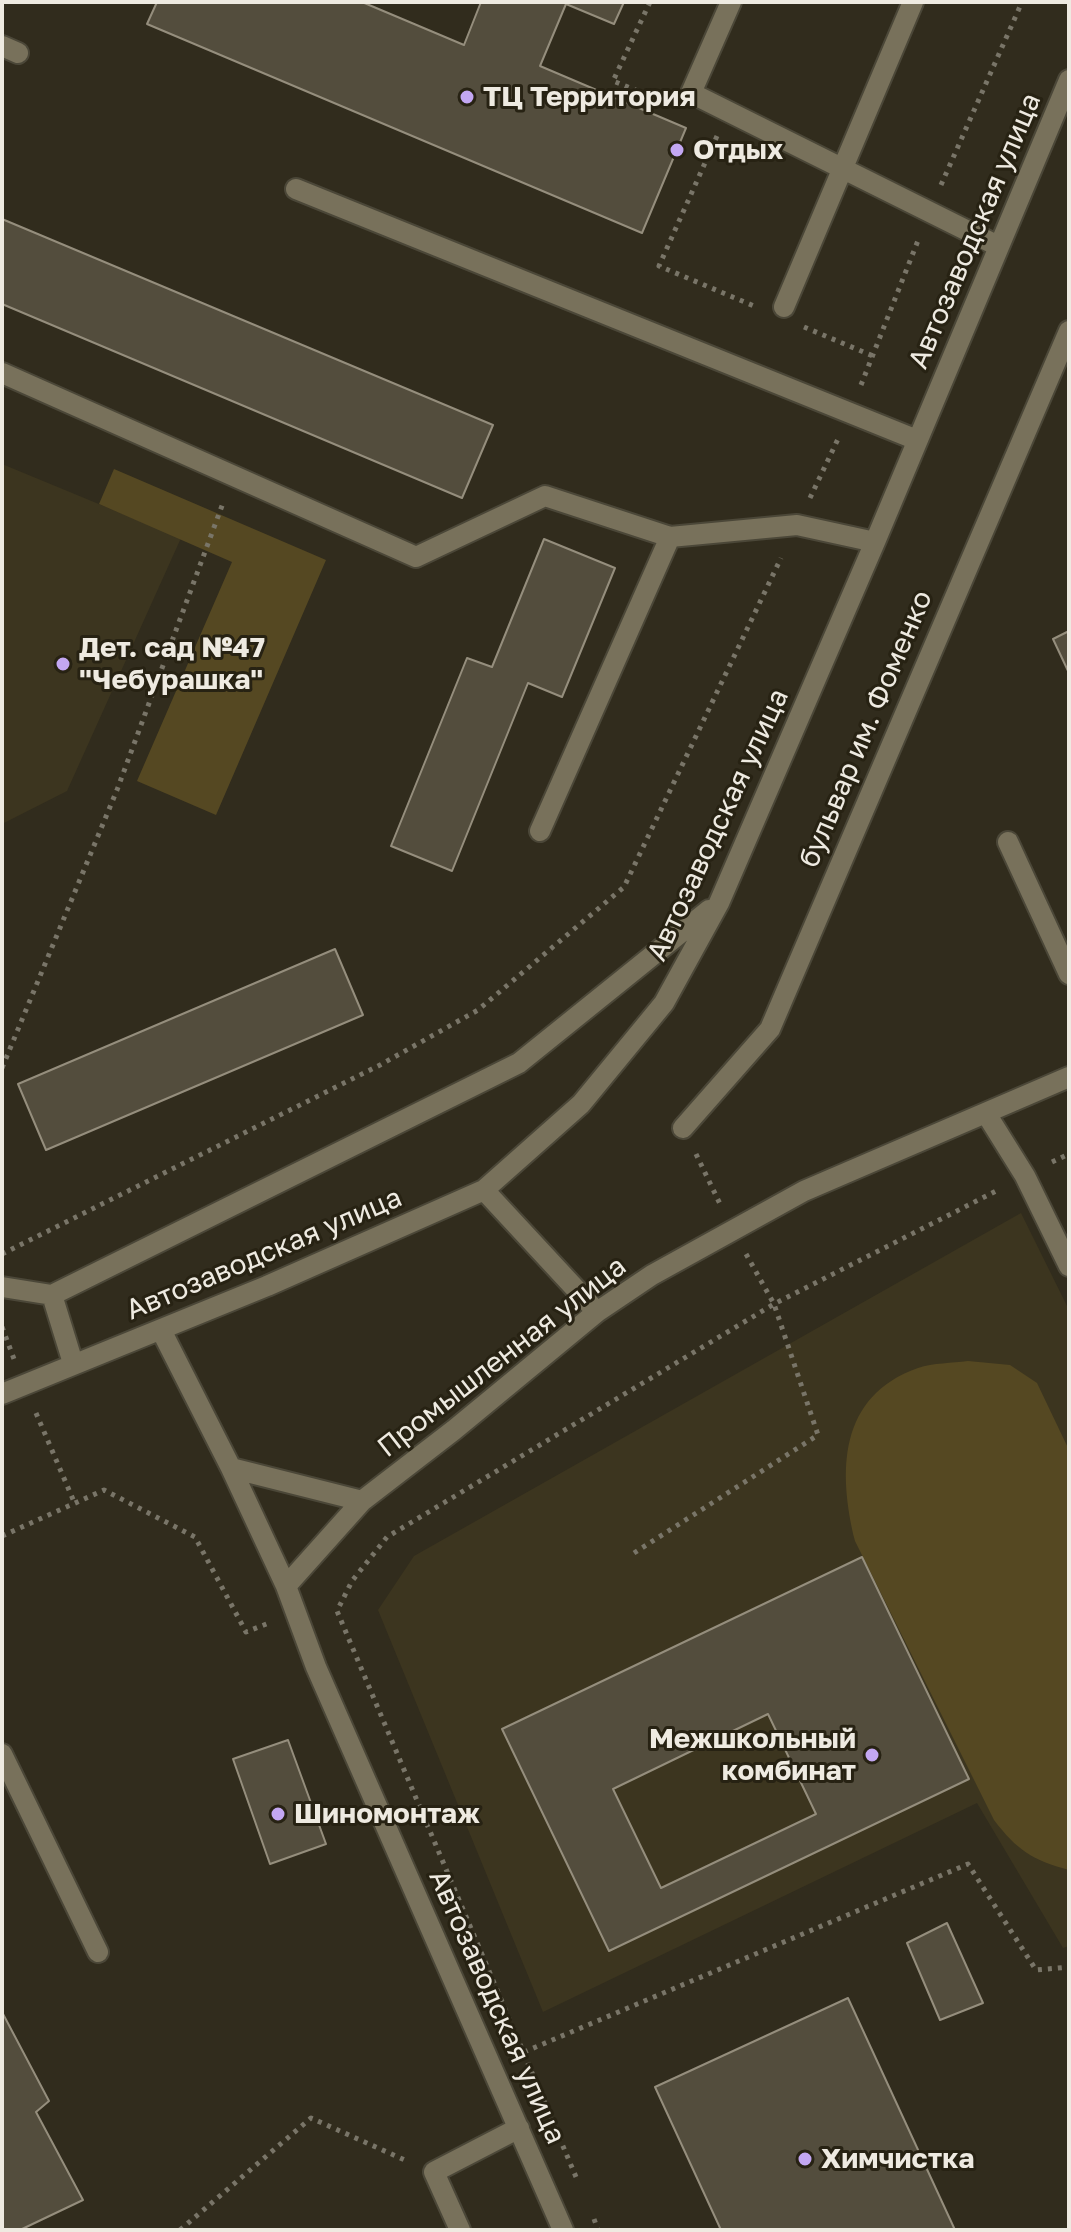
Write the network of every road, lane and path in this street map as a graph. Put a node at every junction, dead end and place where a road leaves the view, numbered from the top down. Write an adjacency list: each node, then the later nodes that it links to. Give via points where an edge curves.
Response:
1 (650, 2): 6 (path, via 613,81)
2 (731, 2): 8 (street, via 691,93)
3 (913, 2): 8 (street)
4 (1022, 2): 10 (path)
5 (1069, 80): 11 (street, Автозаводская улица)
6 (667, 103)
7 (721, 125): 13 (path, via 659,266)
8 (843, 168): 10 (street); 12 (street)
9 (296, 189): 18 (street)
10 (930, 211): 11 (street)
11 (998, 246): 18 (street, Автозаводская улица)
12 (784, 307)
13 (759, 308)
14 (801, 326): 16 (path)
15 (1069, 331): 29 (street, бульвар им. Фоменко, via 770,1029)
16 (873, 356)
17 (2, 373): 20 (street, via 416,557 545,496)
18 (917, 440): 21 (street, Автозаводская улица)
19 (225, 497): 26 (path, via 117,790)
20 (670, 537): 21 (street, via 797,525); 22 (street)
21 (875, 542): 24 (street, Автозаводская улица)
22 (540, 831)
23 (1008, 842): 25 (street)
24 (719, 903): 32 (street, Автозаводская улица, via 664,1003 581,1104); 36 (street, via 519,1063)
25 (1069, 974)
26 (2, 1068)
27 (1069, 1077): 28 (street, Промышленная улица)
28 (987, 1115): 31 (street); 33 (street, Промышленная улица, via 804,1191)
29 (683, 1128): 33 (path)
30 (1069, 1154): 31 (path)
31 (1025, 1176): 34 (street); 37 (path)
32 (484, 1190): 38 (street); 40 (street, Автозаводская улица)
33 (733, 1231): 37 (path); 38 (street, Промышленная улица)
34 (1069, 1266)
35 (2, 1287): 36 (street)
36 (52, 1295): 41 (street)
37 (774, 1304): 48 (path, via 818,1435); 50 (path, via 387,1537 352,1581)
38 (597, 1312): 45 (street, Промышленная улица)
39 (2, 1327): 42 (path)
40 (161, 1330): 41 (street, Автозаводская улица); 44 (street, Автозаводская улица)
41 (73, 1363): 42 (street, Автозаводская улица)
42 (23, 1385): 43 (street, Автозаводская улица); 46 (path)
43 (2, 1394)
44 (231, 1468): 45 (street); 49 (street, Автозаводская улица)
45 (362, 1501): 49 (street, Промышленная улица)
46 (75, 1504): 47 (path); 51 (path, via 104,1490 195,1537 246,1632)
47 (2, 1536)
48 (634, 1553)
49 (286, 1586): 51 (street, Автозаводская улица)
50 (337, 1611): 51 (path); 55 (path)
51 (295, 1612): 56 (street, Автозаводская улица)
52 (2, 1754): 53 (street)
53 (98, 1952)
54 (1069, 1967): 55 (path, via 1036,1970 968,1864)
55 (524, 2052): 58 (path)
56 (519, 2128): 57 (street); 62 (street, Автозаводская улица)
57 (434, 2172): 60 (path, via 311,2118); 61 (street)
58 (581, 2189)
59 (593, 2216): 63 (path)
60 (180, 2230)
61 (460, 2230)
62 (563, 2230)
63 (598, 2230)

